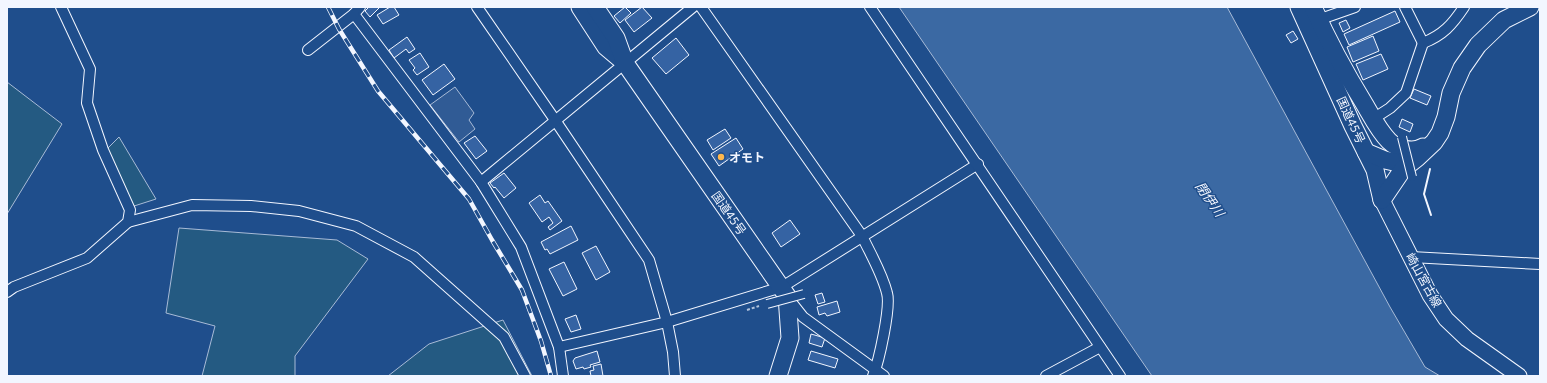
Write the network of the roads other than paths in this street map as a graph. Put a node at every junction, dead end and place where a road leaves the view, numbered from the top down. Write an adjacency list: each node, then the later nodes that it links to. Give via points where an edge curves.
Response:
1 (61, 7): 29 (street, via 90,69 87,103 103,150 130,210)
2 (477, 7): 20 (street)
3 (580, 7): 17 (highway, 国道45号, via 606,47)
4 (595, 7): 17 (highway, 国道45号, via 616,38)
5 (693, 7): 17 (street)
6 (701, 7): 30 (street)
7 (870, 7): 25 (street)
8 (1299, 7): 14 (highway, 国道45号)
9 (1355, 7): 14 (street)
10 (1405, 7): 15 (street)
11 (1464, 7): 15 (street, via 1448,29)
12 (1530, 7): 21 (highway, via 1504,20 1478,45 1462,68 1451,92 1444,122)
13 (357, 10): 16 (street); 27 (street)
14 (1313, 17): 18 (highway, 国道45号); 24 (highway, 国道45号)
15 (1423, 43): 19 (street, via 1406,93)
16 (308, 50)
17 (625, 63): 20 (street); 34 (highway, 国道45号)
18 (1348, 78): 19 (highway, 国道45号); 24 (highway)
19 (1373, 119): 22 (highway, 国道45号, via 1390,141)
20 (555, 120): 27 (street); 37 (street, via 648,260)
21 (1434, 142): 22 (highway, via 1418,150); 23 (highway)
22 (1402, 143): 24 (highway); 26 (street, bridge)
23 (1417, 158): 24 (highway, via 1398,163); 28 (highway, via 1403,169)
24 (1376, 160): 28 (highway)
25 (978, 164): 30 (street); 39 (street)
26 (1412, 176)
27 (481, 182): 38 (street, via 521,247)
28 (1382, 200): 31 (main road, 崎山宮古線)
29 (128, 222): 33 (street, via 87,258); 41 (street, via 192,205 251,206 299,211 356,226 414,257 504,337)
30 (862, 236): 34 (street); 40 (street, via 888,295)
31 (1410, 257): 32 (street); 48 (main road, 崎山宮古線, via 1446,319 1467,339)
32 (1540, 264)
33 (7, 292)
34 (784, 292): 37 (street); 40 (street, via 802,317); 44 (highway, via 790,338)
35 (804, 294): 36 (street, bridge)
36 (767, 304)
37 (667, 322): 38 (street); 43 (street)
38 (559, 347): 42 (street)
39 (1100, 347): 46 (street); 47 (street)
40 (875, 373): 45 (street)
41 (525, 376)
42 (563, 376)
43 (675, 376)
44 (778, 376)
45 (884, 376)
46 (1046, 376)
47 (1120, 376)
48 (1519, 376)

